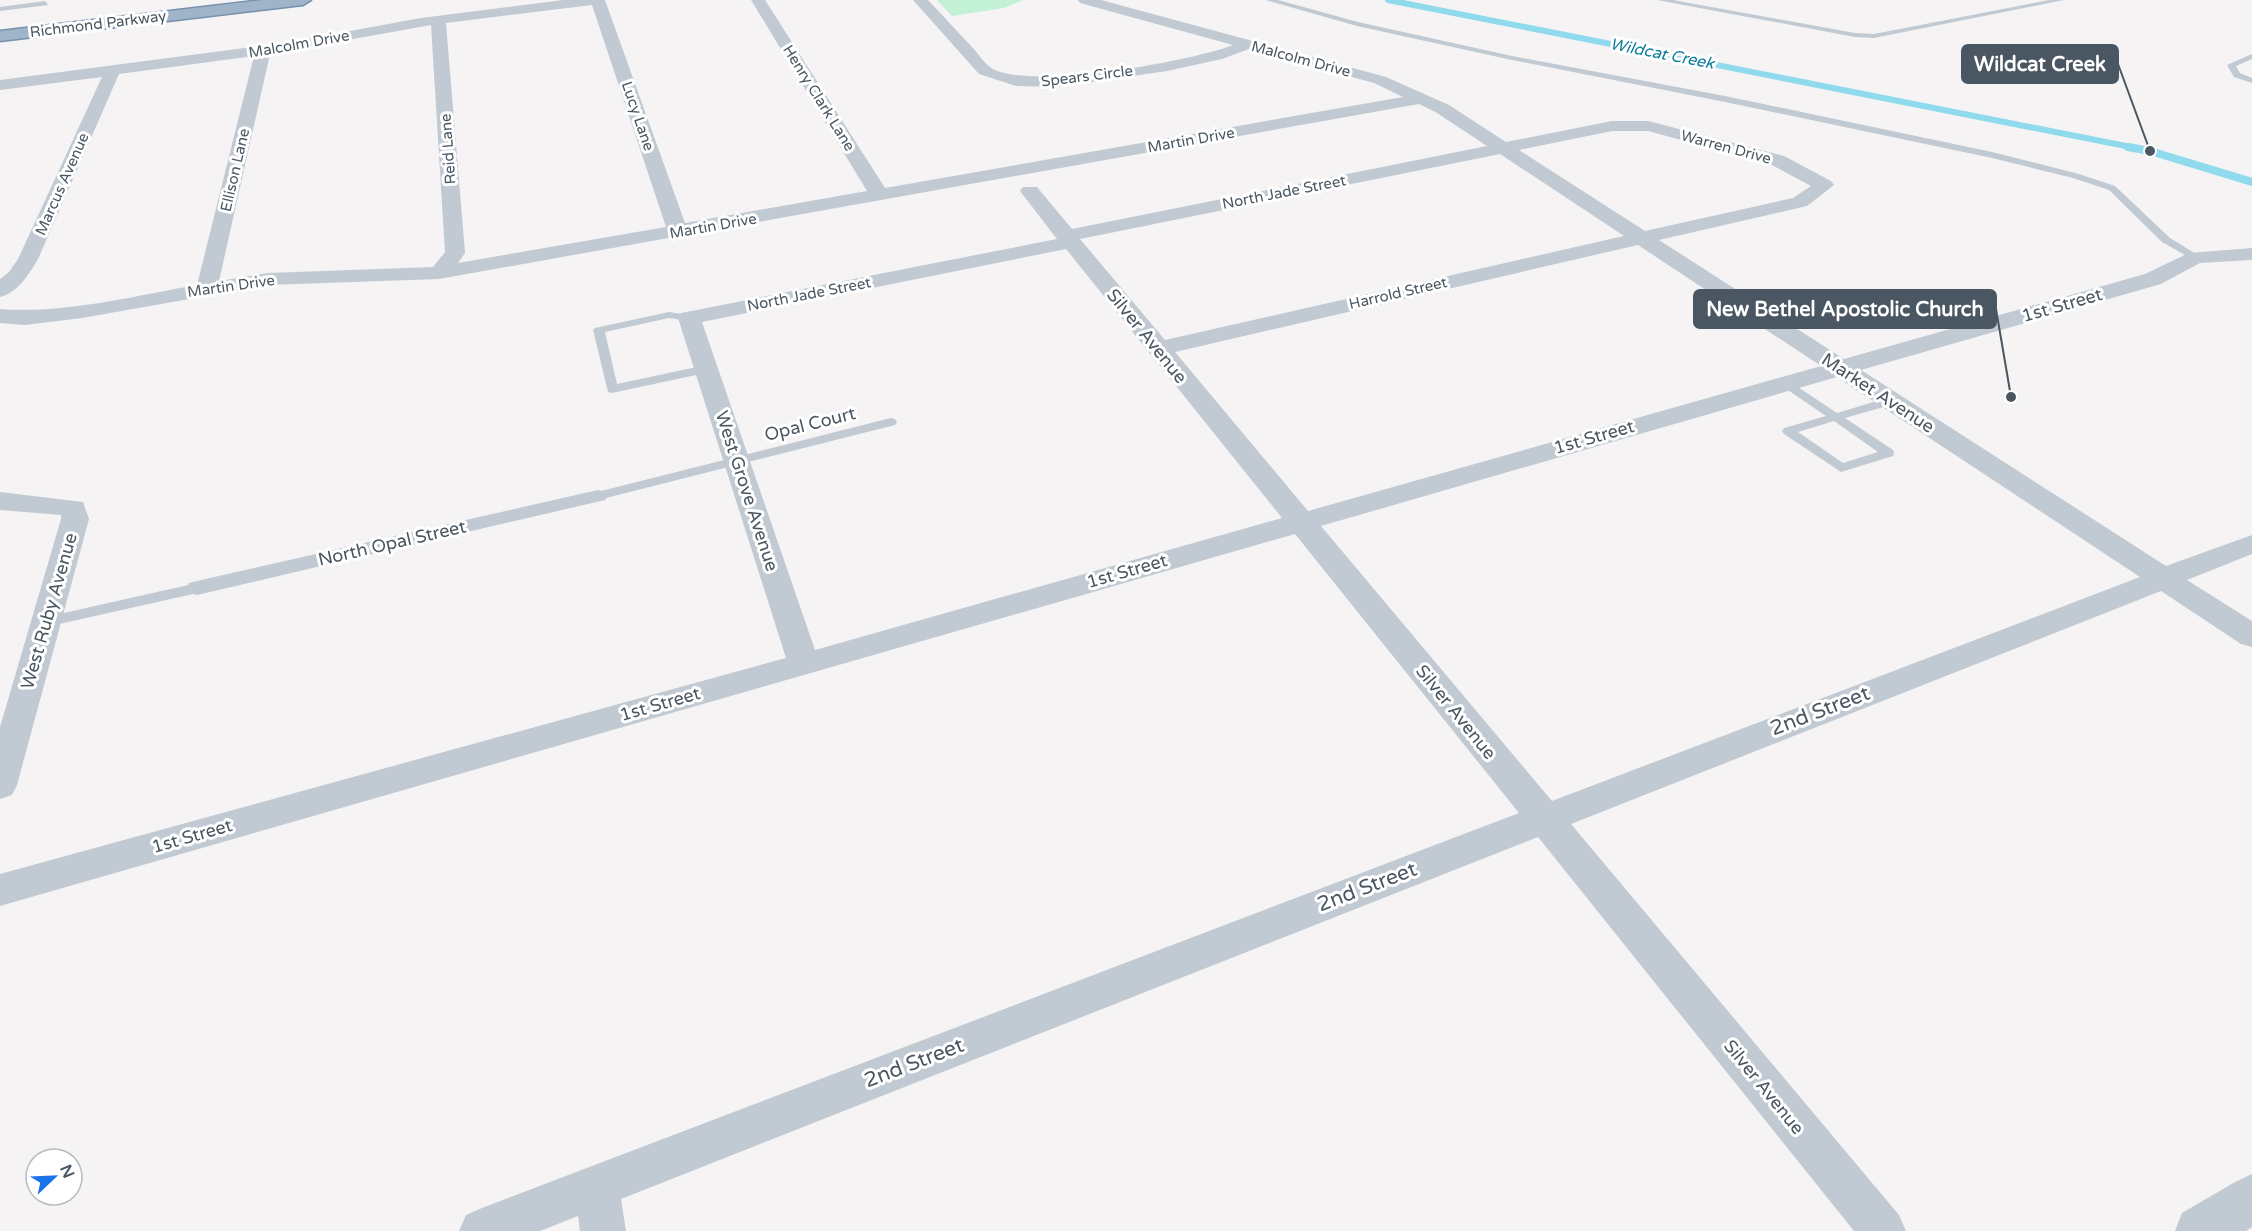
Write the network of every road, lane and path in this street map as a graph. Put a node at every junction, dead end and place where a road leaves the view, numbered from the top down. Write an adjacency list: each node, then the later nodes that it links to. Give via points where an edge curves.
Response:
1 (194, 0): 13 (highway, Richmond Parkway)
2 (303, 0): 14 (highway, Richmond Parkway)
3 (598, 0): 12 (street, Malcolm Drive); 25 (street, Lucy Lane)
4 (758, 0): 24 (street, Henry Clark Lane)
5 (920, 0): 15 (street, Spears Circle, via 985,71 1020,82 1047,83 1196,62)
6 (1085, 0): 15 (street, Malcolm Drive)
7 (1270, 0): 29 (lane, via 1357,24 1512,58 1725,99 2076,176 2112,188 2166,240)
8 (1661, 0): 9 (lane, via 1874,36)
9 (2060, 0)
10 (45, 3): 11 (lane)
11 (0, 9)
12 (438, 20): 16 (street, Malcolm Drive); 30 (street, Reid Lane, via 455,254)
13 (0, 22)
14 (0, 36)
15 (1248, 44): 21 (street, Malcolm Drive, via 1380,80)
16 (263, 51): 18 (street, Malcolm Drive); 31 (street, Ellison Lane)
17 (2252, 56): 19 (lane, via 2231,65 2237,75)
18 (113, 70): 20 (street, Malcolm Drive); 32 (street, Marcus Avenue, via 28,259 17,276)
19 (2252, 81)
20 (0, 85)
21 (1421, 99): 22 (street, Malcolm Drive); 24 (street, Martin Drive)
22 (1503, 149): 26 (street, Market Avenue); 26 (street, Warren Drive, via 1612,126 1648,126 1777,160 1824,186 1800,202); 27 (street, North Jade Street)
23 (1030, 191): 27 (street, Silver Avenue)
24 (880, 196): 25 (street, Martin Drive)
25 (678, 232): 30 (street, Martin Drive)
26 (1640, 238): 35 (street, Harrold Street); 36 (street, Market Avenue)
27 (1068, 239): 34 (street, North Jade Street); 35 (street, Silver Avenue)
28 (2252, 254): 29 (street, 1st Street)
29 (2196, 257): 36 (street, 1st Street, via 2153,279)
30 (439, 273): 31 (street, Martin Drive, via 279,279)
31 (207, 288): 33 (street, Martin Drive, via 25,318)
32 (0, 290)
33 (0, 316)
34 (689, 318): 37 (street, West Grove Avenue); 37 (lane, via 669,315 599,330 612,389)
35 (1157, 349): 45 (street, Silver Avenue)
36 (1840, 368): 38 (street, 1st Street); 39 (street, Market Avenue)
37 (706, 369): 42 (street, West Grove Avenue)
38 (1786, 383): 40 (lane); 45 (street, 1st Street)
39 (1890, 401): 40 (lane); 47 (street, Market Avenue)
40 (1836, 417): 40 (lane, via 1788,431 1840,468 1888,453)
41 (891, 422): 42 (lane, Opal Court)
42 (738, 461): 43 (lane, North Opal Street); 51 (street, West Grove Avenue)
43 (598, 496): 48 (street, North Opal Street)
44 (0, 501): 49 (street, West Ruby Avenue, via 73,508 75,519)
45 (1299, 521): 51 (street, 1st Street); 53 (street, Silver Avenue)
46 (2252, 544): 47 (street, 2nd Street)
47 (2163, 578): 50 (street, Market Avenue); 53 (street, 2nd Street)
48 (197, 588): 49 (lane, North Opal Street)
49 (46, 622): 52 (street, West Ruby Avenue)
50 (2252, 636)
51 (804, 664): 54 (street, 1st Street)
52 (0, 785)
53 (1543, 818): 55 (street, 2nd Street); 59 (street, Silver Avenue)
54 (0, 890)
55 (597, 1186): 57 (street, 2nd Street); 58 (street)
56 (2252, 1199): 60 (street)
57 (482, 1231)
58 (603, 1231)
59 (1883, 1231)
60 (2200, 1231)

